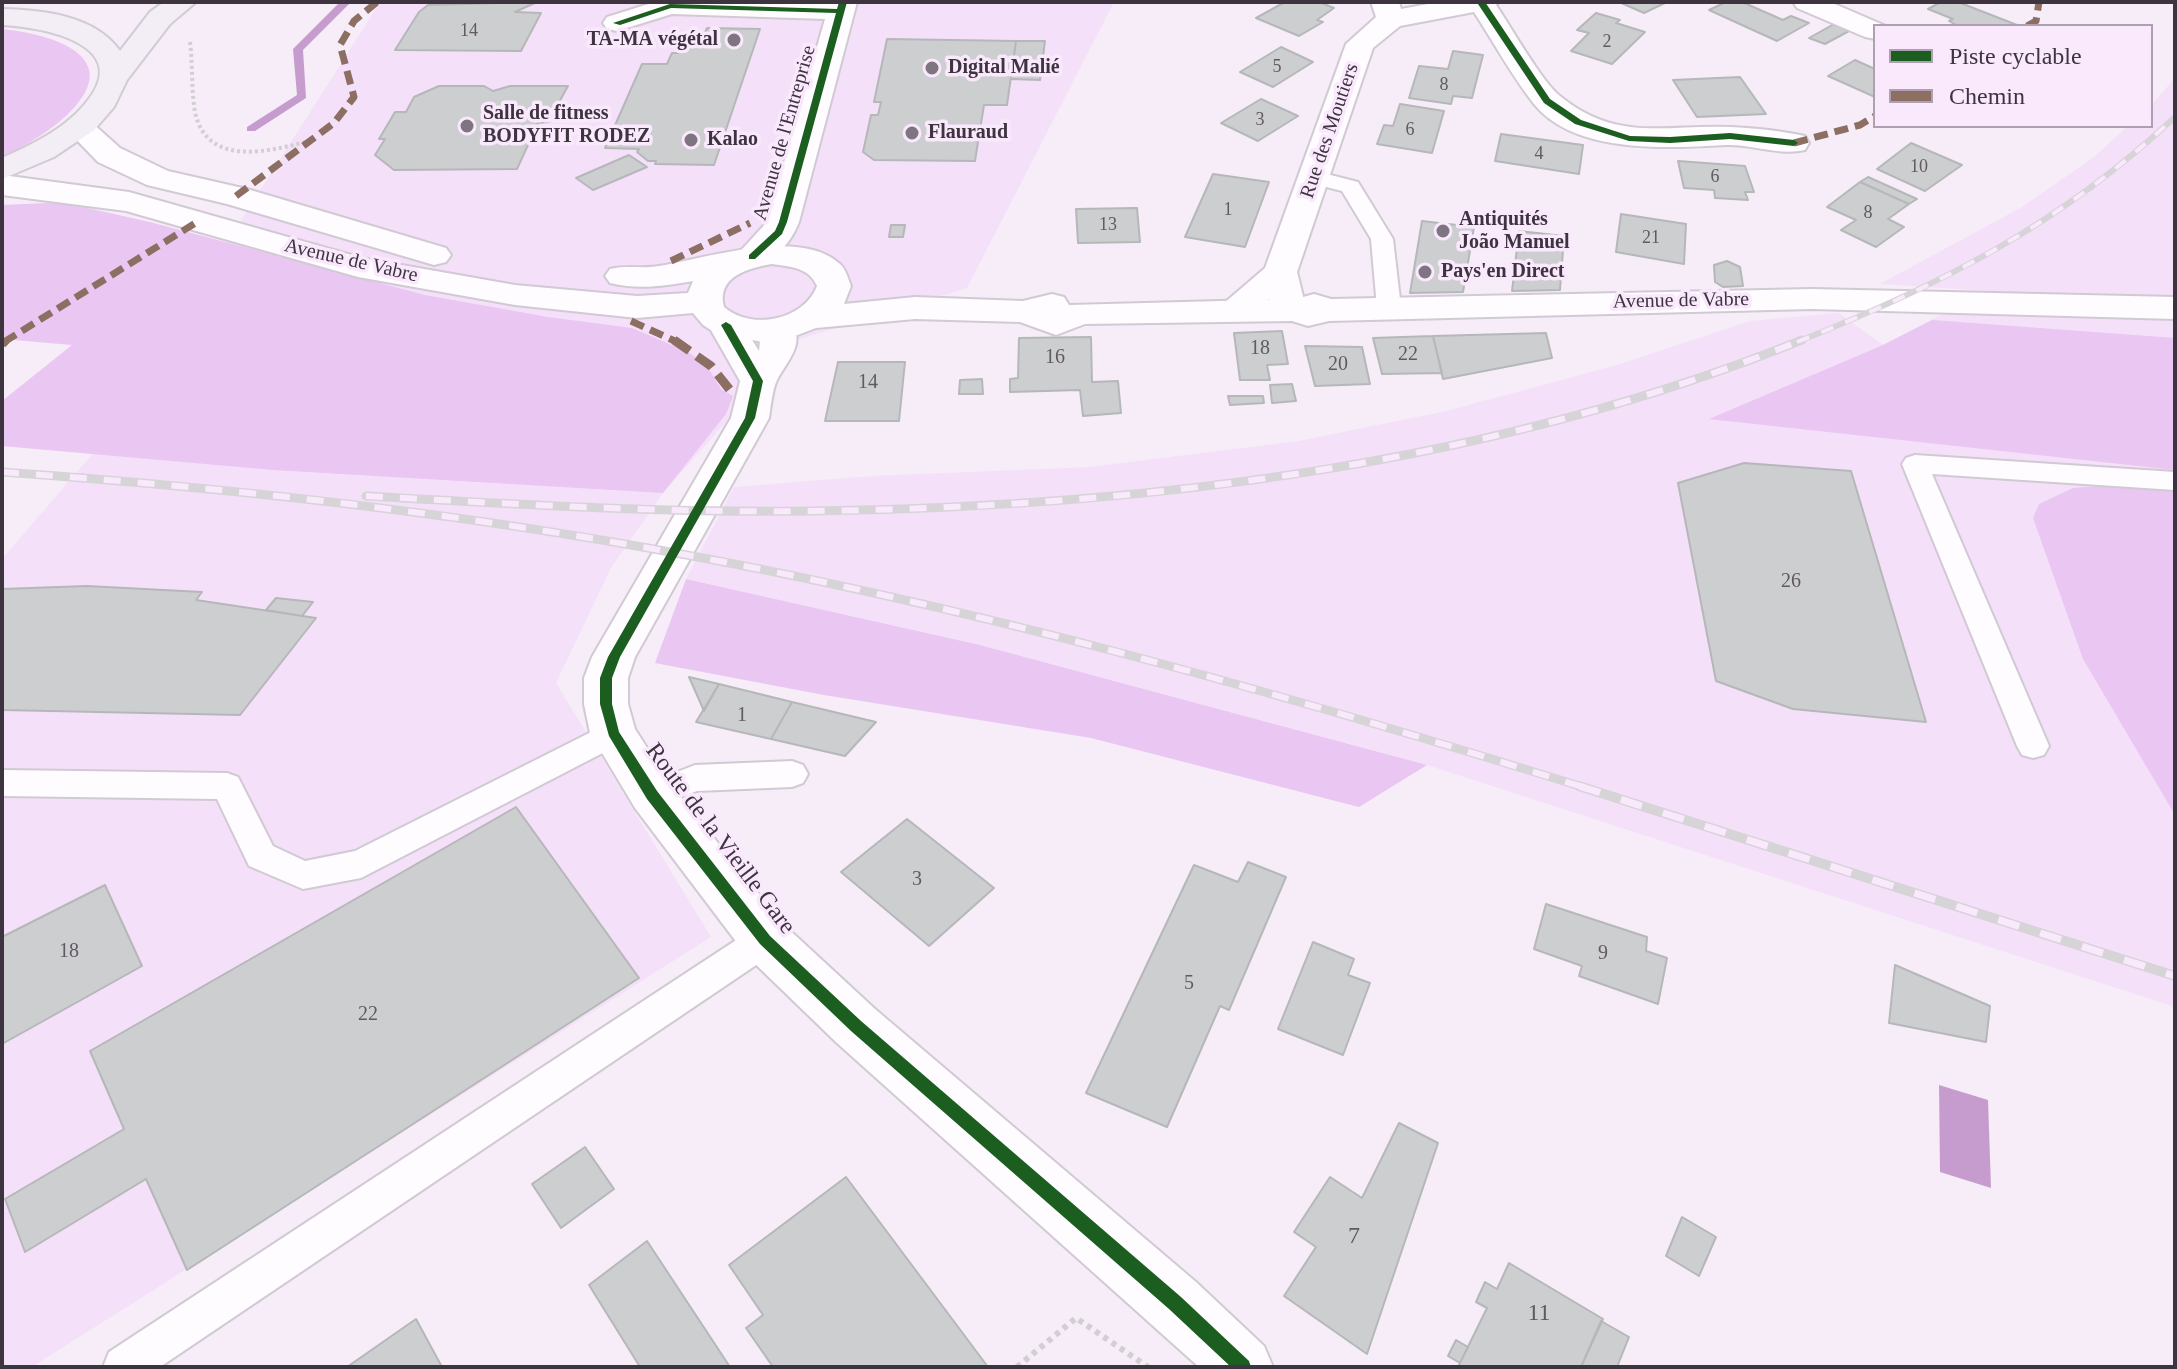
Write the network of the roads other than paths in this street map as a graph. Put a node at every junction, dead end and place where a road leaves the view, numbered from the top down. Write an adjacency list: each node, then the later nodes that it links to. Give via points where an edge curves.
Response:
1 (65, 2): 7 (main road)
2 (1807, 2): 9 (main road)
3 (1483, 3): 6 (main road); 12 (main road, via 1547,101 1578,122 1629,138 1730,136)
4 (842, 7): 8 (main road, Avenue de l'Entreprise, via 670,6); 16 (main road, Avenue de l'Entreprise)
5 (171, 10): 10 (main road)
6 (1388, 11): 14 (main road, Rue des Moutiers, via 1360,44)
7 (6, 17): 10 (main road, via 56,22 90,35 109,53)
8 (617, 23)
9 (1873, 30)
10 (114, 77): 11 (main road, via 103,101)
11 (79, 127): 13 (main road); 17 (main road, Avenue de Vabre, via 109,155 158,178 434,255 521,269 652,278)
12 (1794, 143)
13 (2, 170)
14 (1315, 177): 18 (main road, Rue des Moutiers); 22 (lane, via 1350,187 1382,239)
15 (2, 185): 26 (main road, Avenue de Vabre, via 129,202 358,267 515,295)
16 (785, 243): 17 (main road); 19 (main road, via 821,264)
17 (743, 260): 26 (main road, via 705,291)
18 (1280, 272): 24 (main road); 25 (main road, Rue des Moutiers)
19 (835, 283): 21 (main road, Avenue de Vabre); 27 (main road, via 826,307)
20 (2032, 307): 22 (main road, Avenue de Vabre, via 1812,299); 23 (main road, Avenue de Vabre); 28 (main road, Avenue de Vabre)
21 (915, 308): 25 (main road, Avenue de Vabre, via 1025,312 1056,324 1079,313); 27 (main road, Avenue de Vabre)
22 (1389, 308): 24 (main road, Avenue de Vabre)
23 (2175, 308)
24 (1306, 310): 25 (main road, Avenue de Vabre)
25 (1235, 311)
26 (716, 313): 27 (main road, via 751,330); 29 (main road)
27 (796, 324): 29 (main road, Route de la Vieille Gare)
28 (2175, 325)
29 (758, 381): 31 (main road, Route de la Vieille Gare, via 750,418 614,657 606,678)
30 (2175, 481): 32 (lane, via 1915,464)
31 (613, 733): 34 (lane, via 361,864 303,875 261,856 227,786); 35 (main road, Route de la Vieille Gare)
32 (2033, 746)
33 (792, 774): 35 (lane, via 695,778)
34 (2, 783)
35 (652, 795): 36 (main road, Route de la Vieille Gare)
36 (765, 940): 37 (lane); 38 (main road, Route de la Vieille Gare)
37 (124, 1367)
38 (1243, 1367)

